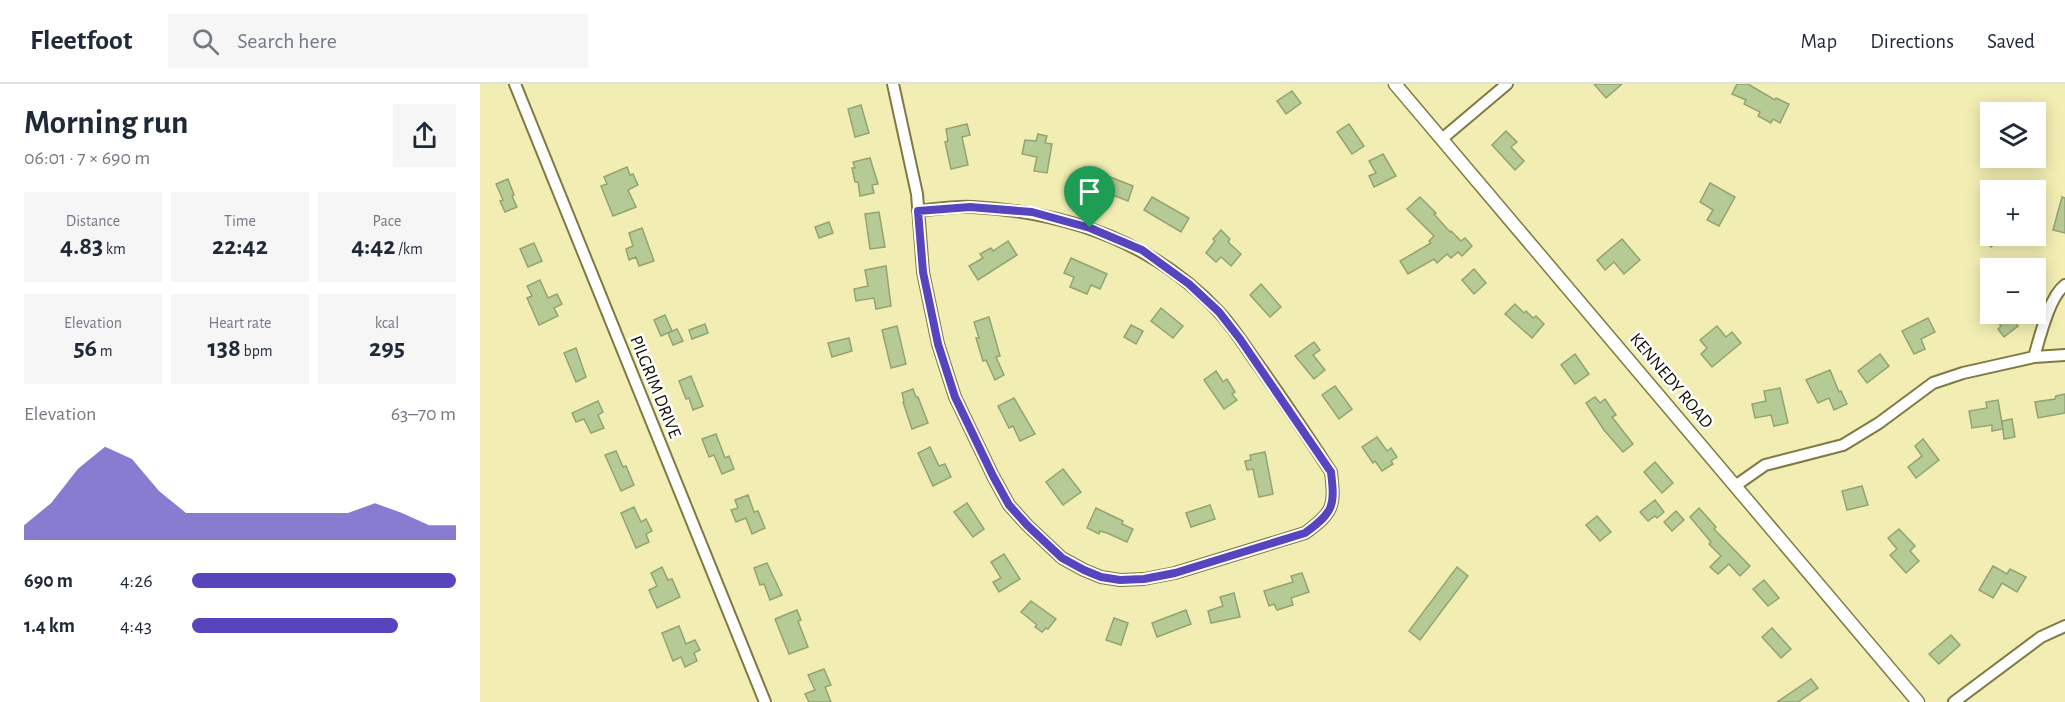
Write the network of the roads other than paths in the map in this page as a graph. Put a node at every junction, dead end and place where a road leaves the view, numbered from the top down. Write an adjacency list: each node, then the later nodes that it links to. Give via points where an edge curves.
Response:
1 (515, 84): 12 (street, PILGRIM DRIVE)
2 (893, 84): 6 (street)
3 (1395, 84): 5 (street, KENNEDY ROAD)
4 (1507, 84): 5 (street)
5 (1443, 138): 10 (street, KENNEDY ROAD)
6 (918, 211): 6 (street, via 923,272 938,344 955,397 1009,505 1062,558 1101,577 1144,579 1305,533 1321,521 1334,499 1331,472 1240,339 1189,284 1142,250 1090,228 1032,212 970,207)
7 (2065, 285): 9 (street, via 2055,295)
8 (2065, 355): 9 (street)
9 (2034, 357): 10 (street, via 1933,383 1843,445 1764,465)
10 (1735, 486): 13 (street, KENNEDY ROAD)
11 (2065, 626): 14 (street, via 2041,637)
12 (765, 702)
13 (1918, 702)
14 (1954, 702)

